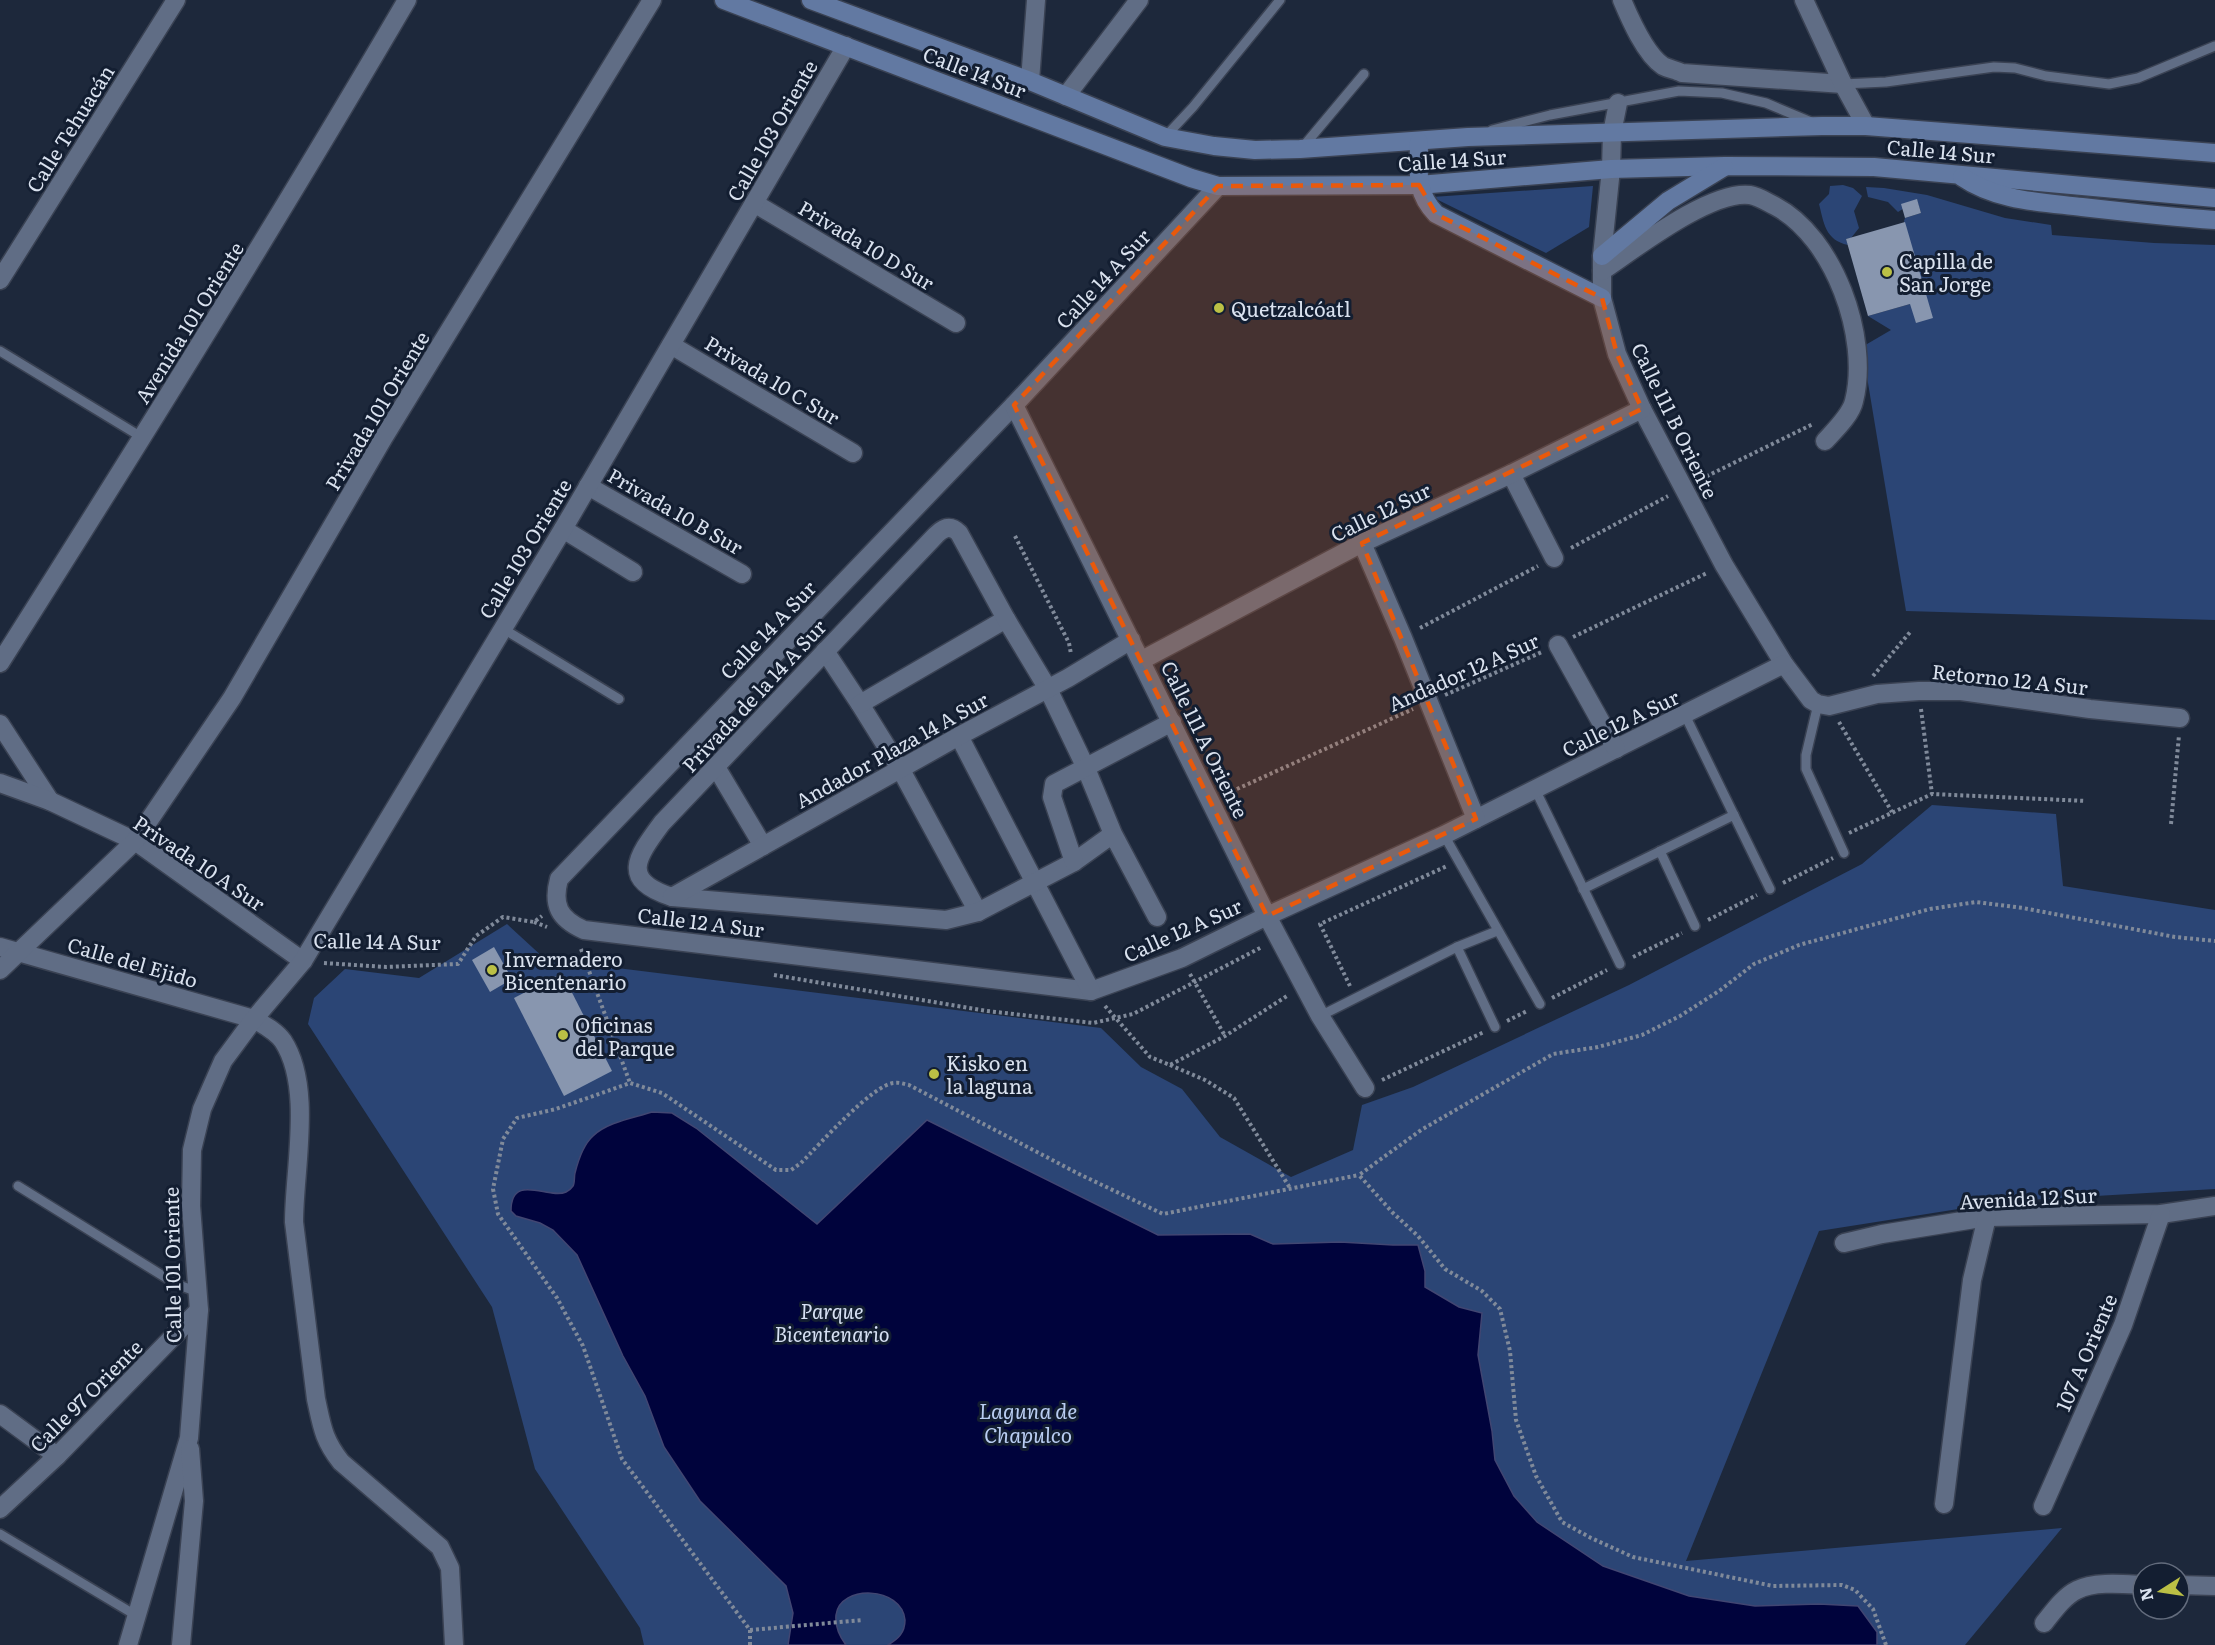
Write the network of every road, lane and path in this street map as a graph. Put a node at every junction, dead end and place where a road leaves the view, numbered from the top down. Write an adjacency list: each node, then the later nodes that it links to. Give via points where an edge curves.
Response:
1 (176, 0): 37 (street, Calle Tehuacán)
2 (407, 0): 45 (street, Avenida 101 Oriente)
3 (652, 0): 97 (street, Privada 101 Oriente, via 384,437 232,698)
4 (724, 0): 12 (main road, Calle 14 Sur)
5 (811, 0): 14 (main road, Calle 14 Sur)
6 (1036, 0): 14 (street)
7 (1139, 0): 16 (street)
8 (1280, 0): 21 (lane)
9 (1622, 0): 15 (street, via 1631,21 1663,66 1682,73)
10 (1804, 0): 15 (street)
11 (2215, 45): 15 (lane, via 2138,78 2109,84 1994,67)
12 (846, 46): 32 (main road, Calle 14 Sur); 34 (street, Calle 103 Oriente)
13 (1364, 74): 25 (lane)
14 (1030, 81): 16 (main road, Calle 14 Sur)
15 (1843, 84): 19 (street)
16 (1066, 96): 21 (main road, Calle 14 Sur)
17 (1618, 103): 18 (lane, via 1679,92 1722,93 1766,103); 20 (street, Calle 111 B Oriente); 22 (lane, via 1517,122)
18 (1822, 126): 19 (main road, Calle 14 Sur); 20 (main road, Calle 14 Sur)
19 (1866, 126): 26 (main road, Calle 14 Sur)
20 (1612, 133): 22 (main road, Calle 14 Sur); 29 (street, Calle 111 B Oriente)
21 (1165, 137): 25 (main road, Calle 14 Sur, via 1255,150)
22 (1468, 137): 23 (main road, Calle 14 Sur)
23 (1419, 141): 25 (main road, Calle 14 Sur); 31 (main road)
24 (2215, 146): 26 (main road)
25 (1300, 150)
26 (2187, 150): 27 (main road, Calle 14 Sur)
27 (2215, 153)
28 (1725, 166): 29 (main road, Calle 14 Sur); 30 (main road, Calle 14 Sur, via 1874,167); 36 (main road, via 1668,201)
29 (1611, 169): 31 (main road, Calle 14 Sur); 36 (street, Calle 111 B Oriente)
30 (1958, 174): 33 (main road, Calle 14 Sur); 35 (main road, via 1994,194)
31 (1419, 185): 32 (main road, Calle 14 Sur); 38 (main road, via 1436,214)
32 (1218, 186): 42 (street, Calle 14 A Sur)
33 (2215, 198)
34 (754, 203): 39 (street, Privada 10 D Sur); 40 (street, Calle 103 Oriente)
35 (2215, 220)
36 (1602, 263): 38 (street, Calle 111 B Oriente); 46 (street, via 1710,203 1749,195 1781,209 1815,240 1829,263 1856,338 1859,363 1854,404)
37 (0, 280)
38 (1602, 298): 43 (street, Calle 111 B Oriente, via 1617,354)
39 (956, 323)
40 (671, 345): 47 (street, Privada 10 C Sur); 49 (street, Calle 103 Oriente)
41 (0, 351): 45 (lane)
42 (1014, 405): 61 (street, Calle 111 A Oriente); 107 (street, Calle 14 A Sur, via 574,861 559,879)
43 (1642, 409): 48 (street, Calle 12 Sur); 50 (street, Calle 111 B Oriente)
44 (1822, 420): 50 (path)
45 (143, 438): 66 (street, Avenida 101 Oriente)
46 (1825, 441)
47 (853, 453)
48 (1511, 474): 53 (street, Calle 12 Sur); 54 (street)
49 (588, 486): 51 (street, Calle 103 Oriente); 57 (street, Privada 10 B Sur)
50 (1683, 488): 55 (street, Calle 111 B Oriente)
51 (563, 529): 56 (street); 59 (street, Calle 103 Oriente)
52 (1015, 536): 62 (path)
53 (1362, 543): 65 (street, Calle 12 Sur); 72 (street)
54 (1554, 558)
55 (1724, 565): 63 (path, Andador 12 A Sur); 67 (street, Calle 111 B Oriente)
56 (633, 572)
57 (742, 574)
58 (1006, 619): 64 (street, Privada de la 14 A Sur, via 959,533 949,527 942,529); 68 (street); 73 (street)
59 (502, 628): 71 (lane); 118 (street, Calle 103 Oriente)
60 (1911, 631): 70 (path, via 1873,675)
61 (1131, 640): 65 (street, Calle 111 A Oriente); 68 (street, Andador Plaza 14 A Sur)
62 (1069, 643)
63 (1558, 645): 72 (path, Andador 12 A Sur); 80 (street)
64 (825, 651): 73 (street); 82 (street, Privada de la 14 A Sur)
65 (1142, 660): 77 (street, Calle 111 A Oriente)
66 (0, 663)
67 (1784, 664): 74 (street, via 1811,700); 75 (street, Calle 12 A Sur)
68 (1047, 689): 79 (street, Andador Plaza 14 A Sur); 81 (street)
69 (1919, 690): 70 (street, Retorno 12 A Sur); 76 (street, Retorno 12 A Sur, via 1961,691); 86 (path)
70 (1877, 694): 74 (street, Retorno 12 A Sur)
71 (619, 699)
72 (1429, 702): 88 (path, Andador 12 A Sur); 92 (street)
73 (860, 704): 83 (street)
74 (1824, 705): 90 (path); 96 (lane, via 1805,762)
75 (1685, 715): 80 (street, Calle 12 A Sur); 91 (lane)
76 (2180, 718): 93 (path)
77 (1172, 722): 81 (street); 88 (street, Calle 111 A Oriente)
78 (0, 724): 87 (street)
79 (959, 736): 83 (street, Andador Plaza 14 A Sur); 103 (street)
80 (1616, 749): 85 (street, Calle 12 A Sur)
81 (1085, 766): 94 (street); 102 (street, via 1052,787)
82 (716, 767): 98 (street); 106 (street, Privada de la 14 A Sur, via 662,823 639,859 643,883 651,891)
83 (901, 770): 98 (street, Andador Plaza 14 A Sur); 108 (street)
84 (0, 783): 87 (street, Privada 10 A Sur)
85 (1535, 789): 92 (street, Calle 12 A Sur); 104 (lane)
86 (1932, 794): 89 (path); 90 (path)
87 (50, 801): 97 (street, Privada 10 A Sur)
88 (1212, 801): 109 (street, Calle 111 A Oriente)
89 (2086, 801)
90 (1892, 812): 96 (path)
91 (1734, 814): 99 (lane); 105 (lane)
92 (1476, 819): 95 (street, Calle 12 A Sur)
93 (2170, 824)
94 (1113, 834): 102 (street); 110 (street)
95 (1444, 835): 101 (lane); 109 (street, Calle 12 A Sur)
96 (1837, 839): 100 (lane)
97 (135, 841): 116 (street, Privada 101 Oriente); 118 (street, Privada 10 A Sur)
98 (762, 846): 106 (street, Andador Plaza 14 A Sur)
99 (1660, 851): 104 (lane); 112 (lane)
100 (1844, 853)
101 (1459, 861): 113 (lane); 123 (path, via 1320,924)
102 (1074, 862): 103 (street)
103 (1035, 883): 108 (street); 122 (street)
104 (1583, 889): 119 (lane)
105 (1770, 889)
106 (672, 897): 108 (street, via 936,920)
107 (557, 904): 111 (street); 118 (path, Calle 14 A Sur, via 534,922 503,917 476,936 458,964 386,967)
108 (978, 912)
109 (1268, 916): 117 (street, Calle 12 A Sur); 121 (street, Calle 111 A Oriente)
110 (1157, 917)
111 (571, 924): 122 (street, Calle 12 A Sur, via 584,930); 131 (path)
112 (1695, 926)
113 (1497, 931): 115 (lane); 124 (lane)
114 (2215, 941): 133 (path, via 1976,902 1875,924 1799,945 1754,964 1680,1016 1642,1035 1552,1054 1421,1130)
115 (1457, 947): 123 (lane); 127 (lane)
116 (8, 949): 120 (street, Privada 101 Oriente); 126 (street, Calle del Ejido)
117 (1182, 958): 122 (street, Calle 12 A Sur); 128 (path)
118 (303, 961): 126 (street, Calle 103 Oriente)
119 (1620, 964)
120 (0, 970)
121 (1304, 987): 125 (street, Calle 111 A Oriente); 128 (path)
122 (1091, 992): 130 (path, via 1150,1057)
123 (1355, 998): 125 (lane)
124 (1540, 1004)
125 (1320, 1016): 132 (street, Calle 111 A Oriente)
126 (254, 1019): 129 (street, Calle 103 Oriente); 157 (street, Calle del Ejido, via 283,1041 297,1075 300,1125 294,1222 316,1399 328,1446 341,1462 440,1547 450,1568)
127 (1495, 1027)
128 (1225, 1036): 130 (path)
129 (223, 1061): 140 (street, Calle 101 Oriente, via 202,1109 192,1150 191,1206)
130 (1170, 1065): 135 (path, via 1234,1098)
131 (630, 1083): 135 (path, via 662,1093 776,1170 791,1170 801,1163 860,1104 894,1083 909,1085 1163,1214); 154 (path, via 517,1118 503,1139 493,1188 498,1214 557,1298 583,1346 622,1459)
132 (1365, 1088)
133 (1359, 1175): 135 (path); 159 (path, via 1445,1269 1482,1291 1500,1309 1510,1351 1516,1420 1536,1476 1562,1522 1633,1557 1773,1586 1842,1585 1855,1590 1873,1609)
134 (18, 1186): 140 (lane)
135 (1290, 1188)
136 (2215, 1206): 137 (street, Avenida 12 Sur)
137 (2161, 1214): 138 (street, Avenida 12 Sur); 145 (street, 107 A Oriente, via 2123,1325)
138 (1987, 1217): 139 (street, Avenida 12 Sur); 144 (street, via 1972,1280)
139 (1844, 1243)
140 (199, 1301): 142 (street, Calle 101 Oriente); 143 (street, Calle 97 Oriente)
141 (0, 1414): 143 (street)
142 (189, 1438): 151 (street, Calle 101 Oriente); 156 (street, via 194,1501)
143 (57, 1456): 146 (street, Calle 97 Oriente)
144 (1944, 1504)
145 (2043, 1506)
146 (0, 1509)
147 (0, 1534): 151 (lane)
148 (2131, 1585): 153 (street, via 2078,1589)
149 (2191, 1585): 150 (street)
150 (2215, 1586)
151 (137, 1616): 155 (street, Calle 101 Oriente)
152 (863, 1620): 154 (path)
153 (2044, 1623)
154 (750, 1630): 158 (path)
155 (128, 1645)
156 (181, 1645)
157 (454, 1645)
158 (750, 1645)
159 (1886, 1645)

